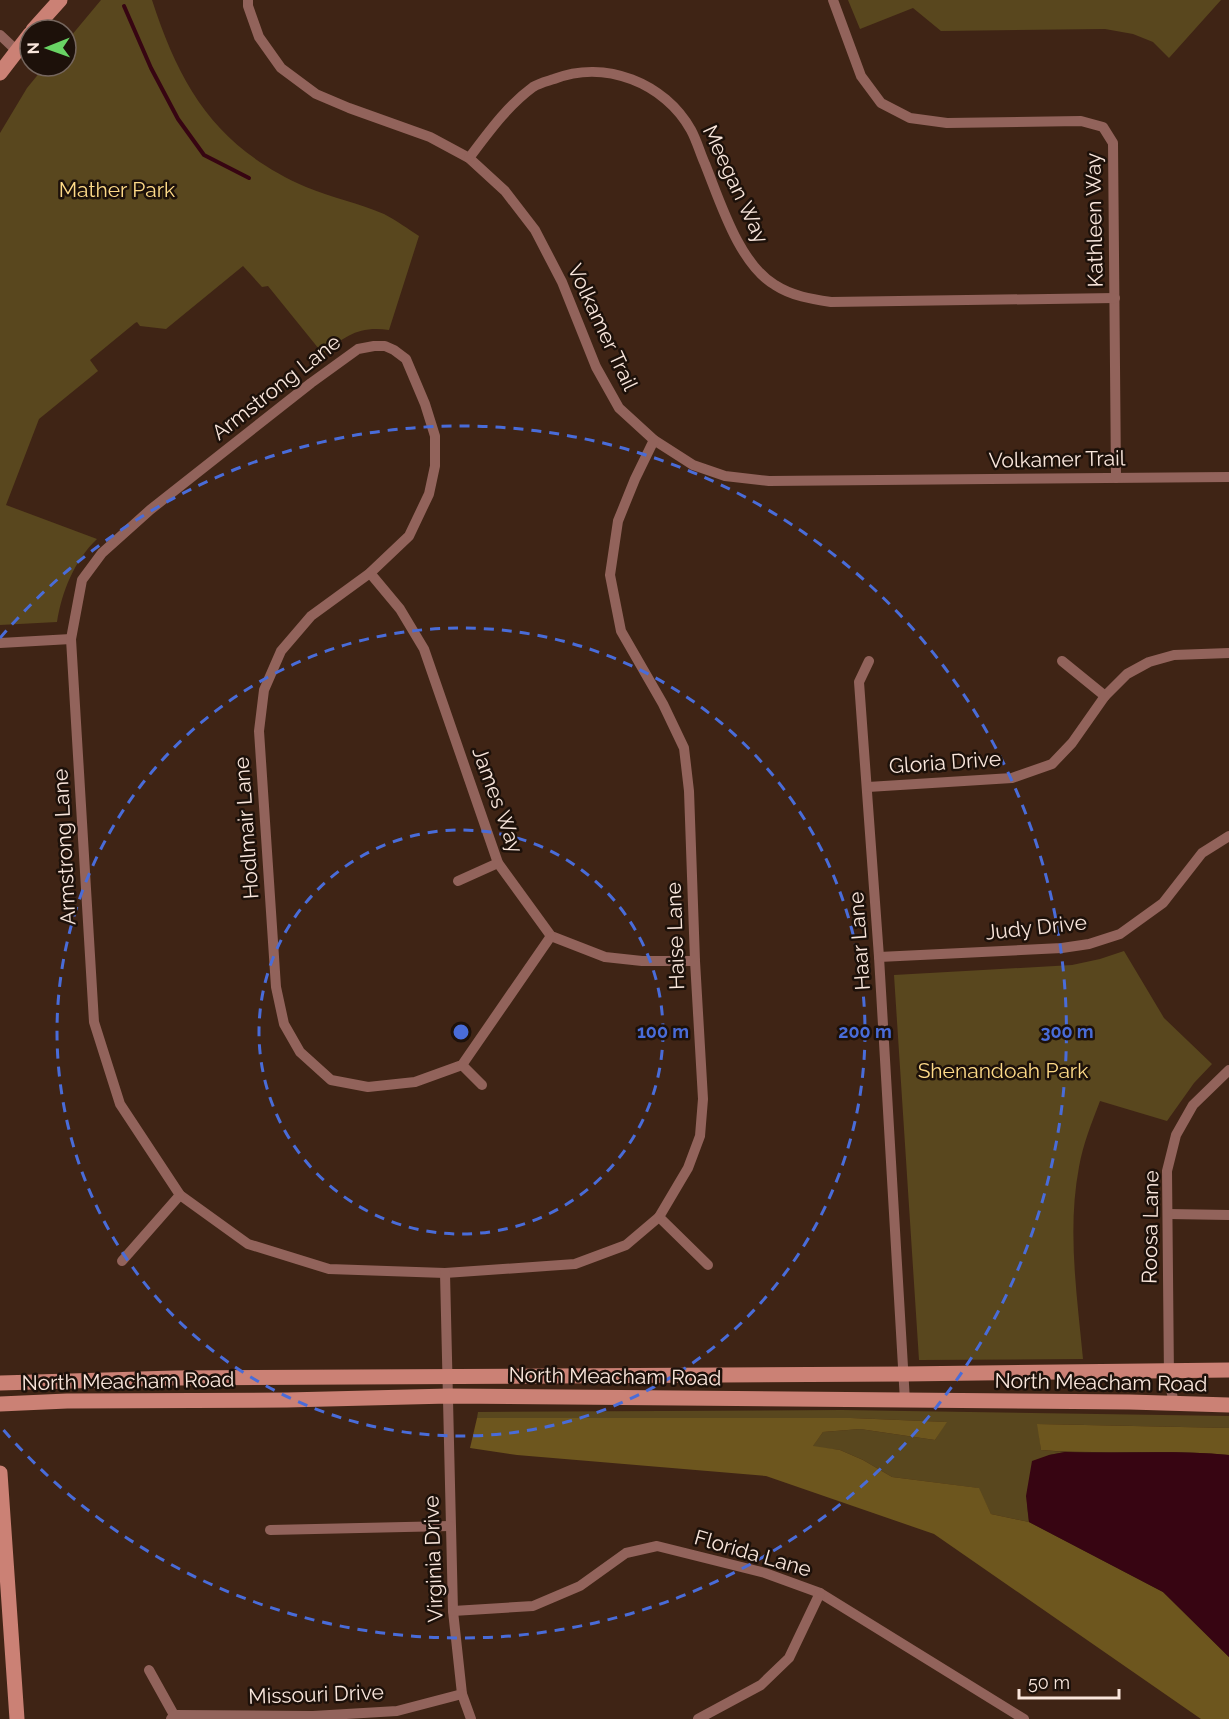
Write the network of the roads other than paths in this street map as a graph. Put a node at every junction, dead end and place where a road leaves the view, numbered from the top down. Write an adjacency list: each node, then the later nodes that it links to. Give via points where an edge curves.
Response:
1 (60, 0): 4 (main road)
2 (833, 0): 10 (street, Kathleen Way, via 861,76 880,103 910,118 947,123 1081,121 1103,127 1113,143)
3 (248, 3): 9 (street, Volkamer Trail, via 259,37 281,68 316,94 430,137)
4 (44, 18)
5 (0, 35): 7 (street)
6 (18, 48): 7 (main road)
7 (16, 50): 8 (main road)
8 (0, 73)
9 (469, 158): 10 (street, Meegan Way, via 507,109 535,86 569,73 603,71 635,80 666,98 691,130 734,237 773,285 802,298 831,302); 12 (street, Volkamer Trail, via 505,191 535,230 562,282 596,367 619,408)
10 (1114, 298): 14 (street, Kathleen Way)
11 (385, 346): 15 (street, Hodlmair Lane, via 406,359 425,404 435,436 435,466 429,494 409,536); 16 (street, Armstrong Lane, via 358,349 311,383 150,510 102,553 82,580)
12 (654, 440): 14 (street, Volkamer Trail, via 693,465 725,476 770,481); 28 (street, Haise Lane, via 618,521 610,575 621,631 684,748)
13 (1229, 477): 14 (street, Volkamer Trail)
14 (1116, 478)
15 (370, 573): 24 (street, James Way, via 400,609 424,649); 29 (street, Hodlmair Lane, via 311,616 281,651 264,690 259,731 276,987 284,1024 300,1052 331,1080 368,1087 415,1082)
16 (71, 639): 17 (street); 32 (street, Armstrong Lane, via 94,1022 120,1104)
17 (0, 643)
18 (1229, 653): 21 (street, Gloria Drive, via 1174,655 1149,662 1127,674)
19 (869, 661): 22 (street, Haar Lane, via 859,682)
20 (1062, 661): 21 (street)
21 (1105, 696): 22 (street, Gloria Drive, via 1052,764 1012,778)
22 (868, 787): 27 (street, Haar Lane)
23 (1229, 836): 27 (street, Judy Drive, via 1202,853 1163,903 1120,934 1062,948)
24 (498, 863): 25 (street); 26 (street, James Way)
25 (458, 881)
26 (551, 936): 28 (street, via 605,957); 29 (street)
27 (879, 957): 41 (street, Haar Lane)
28 (695, 961): 35 (street, Haise Lane, via 703,1099 700,1136 688,1168)
29 (462, 1065): 31 (street)
30 (1229, 1070): 33 (street, Roosa Lane, via 1193,1106 1176,1135 1167,1171)
31 (482, 1085)
32 (180, 1196): 36 (street); 38 (street, Armstrong Lane, via 248,1244 329,1269)
33 (1168, 1214): 34 (street); 40 (street, Roosa Lane)
34 (1229, 1215)
35 (659, 1217): 37 (street); 38 (street, Haise Lane, via 626,1245 575,1263)
36 (122, 1261)
37 (708, 1265)
38 (445, 1273): 42 (street, Virginia Drive)
39 (1229, 1370): 40 (main road, North Meacham Road)
40 (1169, 1371): 41 (main road, North Meacham Road); 47 (street, Roosa Lane)
41 (904, 1374): 42 (main road, North Meacham Road); 45 (street, Haar Lane)
42 (447, 1375): 43 (main road, North Meacham Road); 44 (street, Virginia Drive)
43 (0, 1383)
44 (449, 1396): 45 (main road, North Meacham Road); 46 (main road, North Meacham Road); 50 (street, Virginia Drive)
45 (905, 1401): 47 (main road, North Meacham Road)
46 (0, 1404)
47 (1173, 1404): 48 (main road, North Meacham Road)
48 (1229, 1406)
49 (0, 1473): 58 (main road)
50 (450, 1527): 51 (street); 53 (street, Virginia Drive)
51 (270, 1530)
52 (820, 1593): 53 (street, Florida Lane, via 765,1573 657,1546 626,1553 580,1586 533,1606); 60 (street, via 789,1658 761,1684); 61 (street, Florida Lane)
53 (453, 1611): 55 (street, Virginia Drive)
54 (149, 1670): 56 (street)
55 (462, 1694): 57 (street, Missouri Drive, via 397,1711); 59 (street, Virginia Drive)
56 (173, 1717): 57 (street, Missouri Drive)
57 (313, 1717)
58 (17, 1719)
59 (471, 1719)
60 (698, 1719)
61 (1024, 1719)

